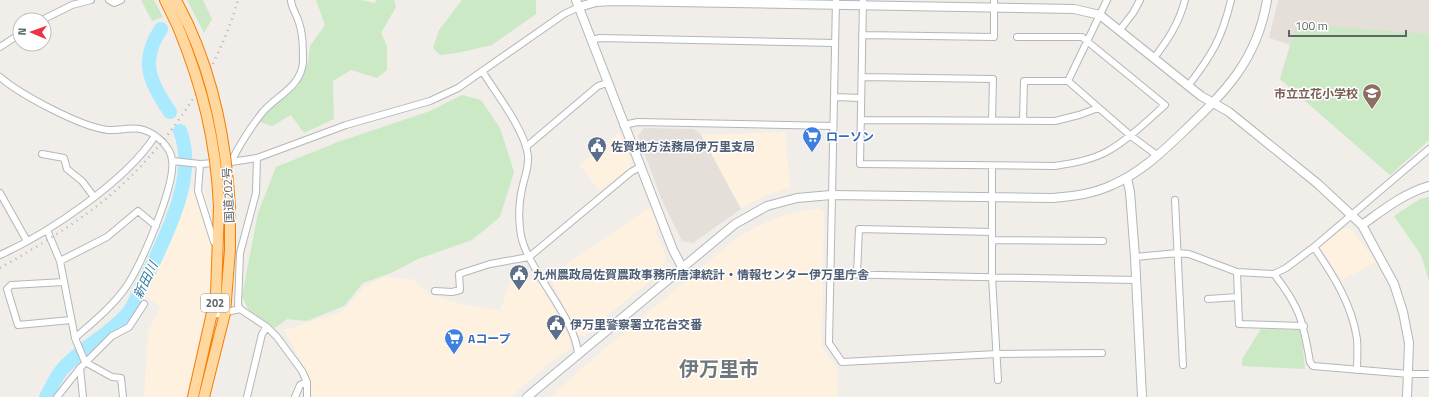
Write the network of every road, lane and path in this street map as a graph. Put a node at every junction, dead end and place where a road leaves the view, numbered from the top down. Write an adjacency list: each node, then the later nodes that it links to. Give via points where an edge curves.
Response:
1 (91, 0): 18 (street, via 72,5)
2 (109, 0): 3 (street, via 114,3)
3 (122, 0)
4 (165, 0): 20 (highway, 国道202号 / 202)
5 (176, 0): 20 (highway, 国道202号 / 202)
6 (290, 0): 53 (street, via 302,36 303,63 300,75 290,89 263,111 241,142)
7 (1107, 0): 19 (street)
8 (1140, 0): 21 (street)
9 (1185, 0): 29 (street, via 1170,37)
10 (1231, 0): 35 (street, via 1224,27 1209,58)
11 (1267, 0): 38 (street, via 1260,30 1247,60 1229,87)
12 (682, 1): 13 (street); 16 (street)
13 (809, 2): 14 (street)
14 (836, 2): 15 (street); 27 (street)
15 (863, 3): 17 (street); 22 (street)
16 (577, 4): 25 (street); 30 (street)
17 (994, 4): 19 (street, via 1074,9); 22 (street, via 994,37)
18 (52, 15)
19 (1100, 15): 21 (street); 26 (street)
20 (183, 26): 64 (highway, 国道202号 / 202, bridge, via 213,136)
21 (1119, 31): 29 (street)
22 (862, 35): 32 (street)
23 (1017, 37): 26 (street, via 1082,37)
24 (12, 39): 28 (street)
25 (591, 40): 27 (street, via 600,38); 34 (street)
26 (1088, 41): 33 (street); 46 (street, via 1165,105)
27 (835, 43): 36 (street)
28 (0, 47)
29 (1154, 58): 35 (street)
30 (482, 71): 47 (street, via 524,138); 51 (street, via 458,88 430,101 346,125)
31 (0, 77): 45 (street, via 12,88 94,127 109,130 144,130)
32 (862, 77): 37 (street); 41 (street, via 993,79)
33 (1068, 82): 39 (street); 42 (street, via 1024,81)
34 (607, 83): 43 (street); 47 (street, via 598,86)
35 (1188, 86): 38 (street)
36 (834, 97): 37 (street); 44 (street)
37 (861, 98): 40 (street)
38 (1213, 103): 50 (street); 65 (street, via 1235,117)
39 (1098, 108): 42 (street, via 1079,116 1055,121); 46 (street)
40 (861, 120): 41 (street); 55 (street, via 860,164)
41 (992, 121): 42 (street)
42 (1023, 121)
43 (623, 125): 44 (street, via 638,122); 56 (street)
44 (833, 126): 60 (street)
45 (155, 136): 52 (street, via 162,142); 61 (street, via 146,151)
46 (1131, 136): 50 (street); 55 (street, via 1107,151 1081,161 1055,166)
47 (526, 147): 79 (street, via 527,164 521,190 520,223 521,236)
48 (1429, 149): 65 (street)
49 (42, 154): 61 (street, via 64,158 67,169 82,181)
50 (1158, 156): 57 (street)
51 (257, 158): 53 (street); 76 (street, via 256,193)
52 (173, 161): 54 (street); 67 (street, via 168,191)
53 (231, 162): 54 (street)
54 (197, 164): 72 (street, via 198,191 214,242)
55 (992, 166): 62 (street)
56 (640, 167): 79 (street); 82 (street, via 673,250)
57 (1127, 178): 62 (street, via 1085,195 1053,198); 80 (street)
58 (1429, 186): 66 (street, via 1396,201)
59 (0, 193): 71 (street)
60 (831, 195): 62 (street); 82 (street, via 797,198 767,206 735,224); 84 (street)
61 (94, 197): 68 (street)
62 (992, 197): 69 (street)
63 (1175, 200): 77 (street)
64 (225, 207): 72 (highway, 国道202号 / 202); 75 (highway, 国道202号 / 202)
65 (1351, 214): 66 (street); 74 (street)
66 (1362, 225): 108 (street, via 1394,284 1403,312 1409,343)
67 (156, 226): 81 (street, via 138,211 107,237); 100 (street, via 127,286 111,306)
68 (47, 230): 71 (street); 81 (street)
69 (992, 232): 70 (street); 85 (street, via 858,229)
70 (992, 240): 73 (street); 87 (street)
71 (27, 241): 78 (street)
72 (219, 242): 96 (highway, 国道202号 / 202)
73 (1103, 242)
74 (1314, 247): 86 (street); 107 (street, via 1336,281 1350,312 1357,339)
75 (230, 250): 76 (street); 95 (highway, 国道202号 / 202)
76 (240, 253): 94 (street)
77 (1178, 253): 80 (street); 83 (street, via 1189,254); 105 (street)
78 (0, 255)
79 (529, 257): 90 (street, via 490,264 459,274 460,290); 102 (street, via 575,338)
80 (1134, 257): 88 (street)
81 (60, 261): 89 (street)
82 (682, 266): 102 (street)
83 (1237, 272): 86 (street); 91 (street)
84 (830, 274): 85 (street); 103 (street, via 829,343 842,362)
85 (857, 274): 87 (street)
86 (1274, 274): 98 (street, via 1288,292)
87 (992, 277): 88 (street); 103 (street)
88 (1136, 280): 121 (street)
89 (64, 282): 97 (street); 97 (street, via 11,285 7,289 18,325)
90 (435, 291)
91 (1238, 297): 92 (street); 98 (street, via 1239,324)
92 (1208, 299)
93 (144, 304): 104 (street, via 129,327 112,336)
94 (240, 310): 95 (street); 99 (street)
95 (224, 312): 96 (street); 116 (highway, 国道202号 / 202)
96 (213, 315): 115 (highway, 国道202号 / 202)
97 (71, 320): 100 (street)
98 (1304, 326): 107 (street, via 1310,362 1313,366)
99 (267, 327): 111 (street, via 290,354); 117 (street, via 262,334)
100 (75, 338): 104 (street)
101 (1102, 353): 103 (street)
102 (578, 354): 120 (street)
103 (997, 354): 110 (street)
104 (85, 362): 106 (street); 114 (street, via 112,377 121,378)
105 (1183, 365)
106 (80, 368): 112 (street); 113 (street)
107 (1357, 370): 108 (street)
108 (1409, 374): 109 (street); 122 (street)
109 (1429, 374)
110 (998, 380)
111 (307, 382): 118 (street, via 300,385); 119 (street)
112 (57, 397)
113 (83, 397)
114 (122, 397)
115 (193, 397)
116 (204, 397)
117 (247, 397)
118 (295, 397)
119 (307, 397)
120 (527, 397)
121 (1142, 397)
122 (1407, 397)

